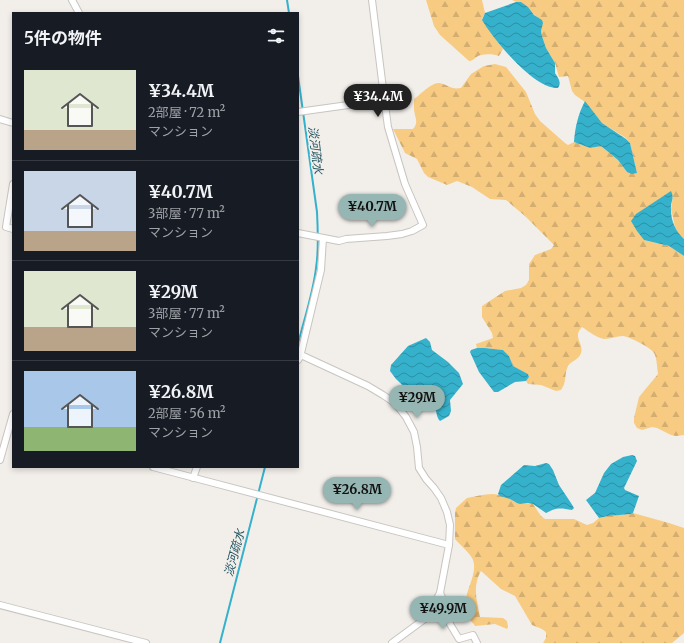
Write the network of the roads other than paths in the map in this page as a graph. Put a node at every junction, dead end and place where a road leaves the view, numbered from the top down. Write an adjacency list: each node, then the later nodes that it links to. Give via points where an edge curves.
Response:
1 (72, 0): 3 (street)
2 (372, 0): 4 (street)
3 (78, 12)
4 (384, 100): 5 (street); 11 (street, via 388,127 405,184 423,225 408,232 388,236 339,241)
5 (301, 111)
6 (0, 120): 7 (street)
7 (12, 124)
8 (12, 190): 9 (street, via 6,227)
9 (12, 229)
10 (299, 233): 11 (street)
11 (320, 237): 12 (street, via 321,270)
12 (299, 357): 18 (street, via 368,386 399,408 414,432 419,468 441,498 447,512 450,525)
13 (11, 430): 14 (street)
14 (0, 460)
15 (157, 468): 17 (street)
16 (197, 468): 17 (street)
17 (193, 478): 18 (street)
18 (449, 544): 19 (street)
19 (440, 593): 22 (street, via 426,618); 23 (street, via 450,624 460,639 473,635)
20 (0, 605): 21 (street)
21 (146, 643)
22 (392, 643)
23 (477, 643)

